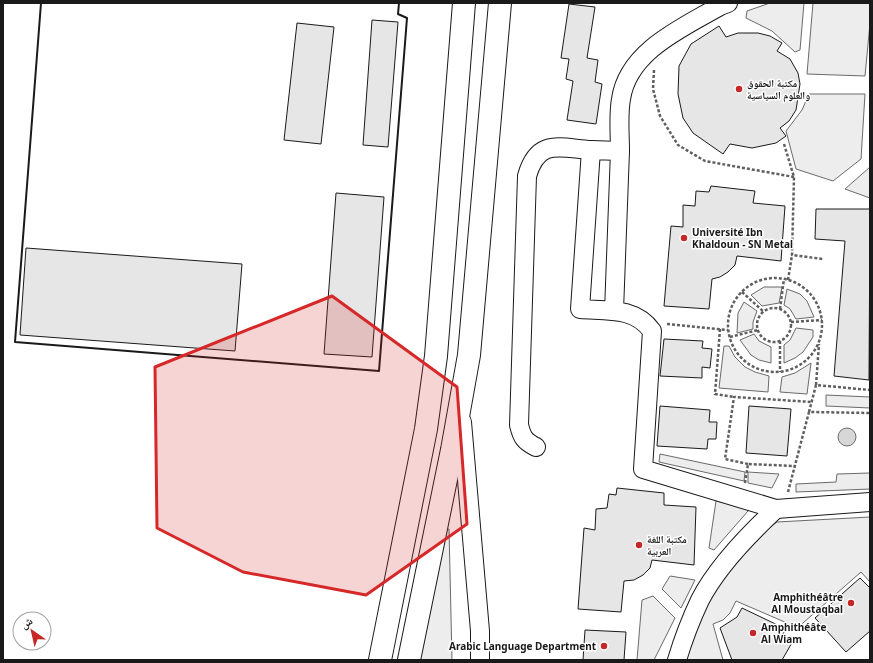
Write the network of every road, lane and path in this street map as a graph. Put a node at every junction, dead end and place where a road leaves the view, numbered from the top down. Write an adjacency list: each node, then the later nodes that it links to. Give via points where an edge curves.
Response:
1 (464, 3): 40 (highway, via 436,356 426,429)
2 (500, 3): 31 (highway, via 469,355)
3 (728, 3): 4 (lane)
4 (662, 42): 7 (lane, via 638,60 628,74 621,99); 8 (path, via 655,61 653,89 660,116 678,145 705,161)
5 (784, 144): 8 (path)
6 (591, 150): 7 (lane); 15 (lane, via 580,309); 34 (lane, via 548,148 538,152 526,176 519,425 522,438)
7 (620, 151): 15 (lane)
8 (794, 177): 9 (path)
9 (792, 255): 10 (path); 12 (path)
10 (823, 259)
11 (784, 280): 12 (path); 13 (path, via 770,278); 14 (path)
12 (788, 280): 17 (path, via 801,285 809,292 820,310)
13 (742, 292): 16 (path); 21 (path, via 731,310)
14 (780, 309): 16 (path, via 769,309); 19 (path)
15 (614, 311): 18 (lane, via 631,313)
16 (764, 312): 22 (path, via 758,322)
17 (822, 320): 19 (path); 25 (path)
18 (645, 321): 20 (path); 37 (lane, via 652,331 643,469)
19 (791, 322): 24 (path, via 788,334)
20 (720, 329): 21 (path); 29 (path, via 715,394)
21 (728, 330): 23 (path)
22 (758, 330): 23 (path); 24 (path, via 763,338)
23 (730, 337): 26 (path, via 735,350 750,365 770,372)
24 (780, 341): 26 (path)
25 (820, 341): 26 (path, via 804,362 791,370); 27 (path)
26 (780, 372)
27 (816, 386): 28 (path); 30 (path)
28 (870, 390)
29 (734, 397): 30 (path); 35 (path, via 725,459)
30 (812, 402): 32 (path)
31 (460, 405): 41 (highway); 42 (lane)
32 (809, 412): 33 (path); 36 (path)
33 (870, 413)
34 (536, 446)
35 (748, 464): 36 (path); 37 (path)
36 (794, 466): 39 (path)
37 (743, 499): 39 (lane)
38 (870, 502): 39 (lane)
39 (780, 509): 43 (lane, via 750,534 700,600)
40 (380, 660)
41 (409, 660)
42 (480, 660)
43 (677, 660)

